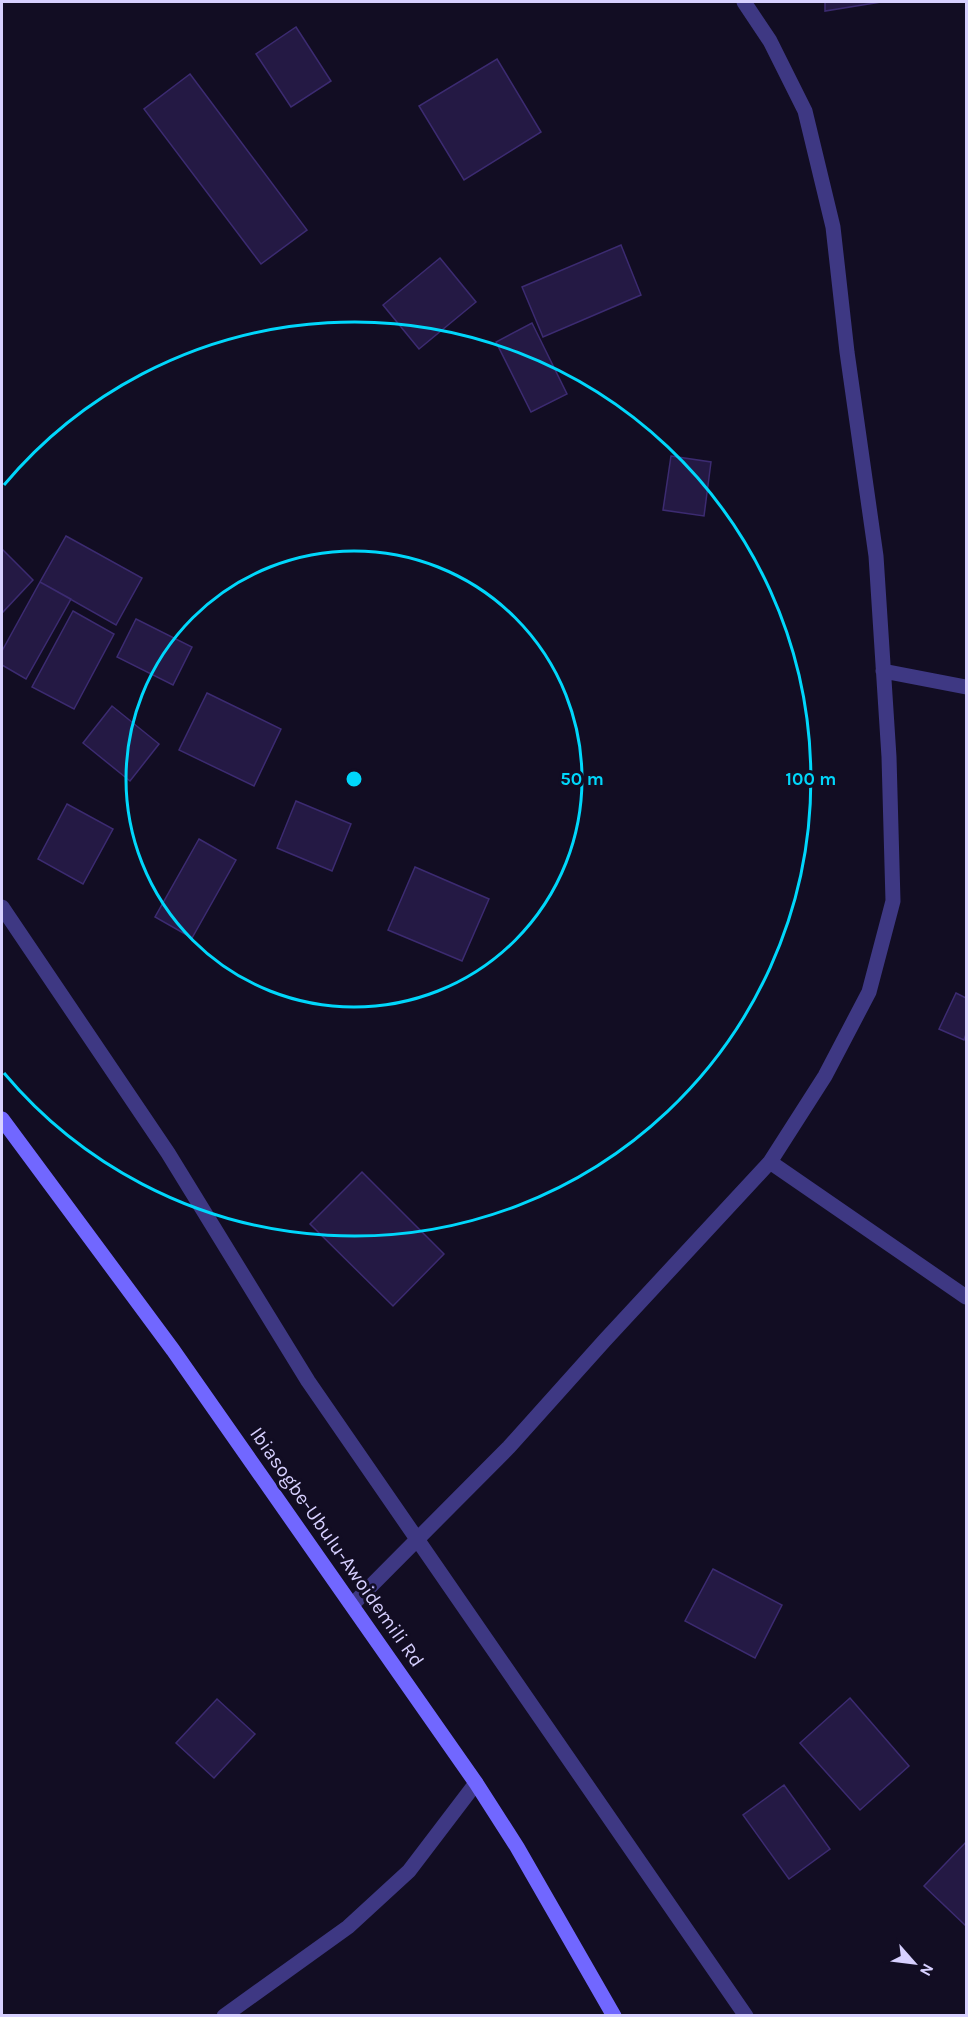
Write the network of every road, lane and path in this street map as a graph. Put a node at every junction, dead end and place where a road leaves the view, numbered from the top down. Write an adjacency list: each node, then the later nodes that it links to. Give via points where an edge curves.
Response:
1 (744, 2): 2 (street, via 770,41 805,111 833,227 876,556)
2 (883, 671): 3 (street); 6 (street, via 893,901 869,992 825,1076)
3 (966, 687)
4 (2, 907): 8 (street, via 168,1153 309,1381)
5 (2, 1119): 9 (street, Ibiasogbe-Ubulu-Awoidemili Rd, via 173,1350)
6 (770, 1162): 7 (street); 8 (street, via 509,1447)
7 (966, 1297)
8 (416, 1539): 9 (street); 13 (street)
9 (352, 1605): 10 (street, Ibiasogbe-Ubulu-Awoidemili Rd)
10 (476, 1783): 11 (street, via 409,1871 348,1927); 12 (street, Ibiasogbe-Ubulu-Awoidemili Rd)
11 (224, 2016)
12 (614, 2016)
13 (746, 2016)

